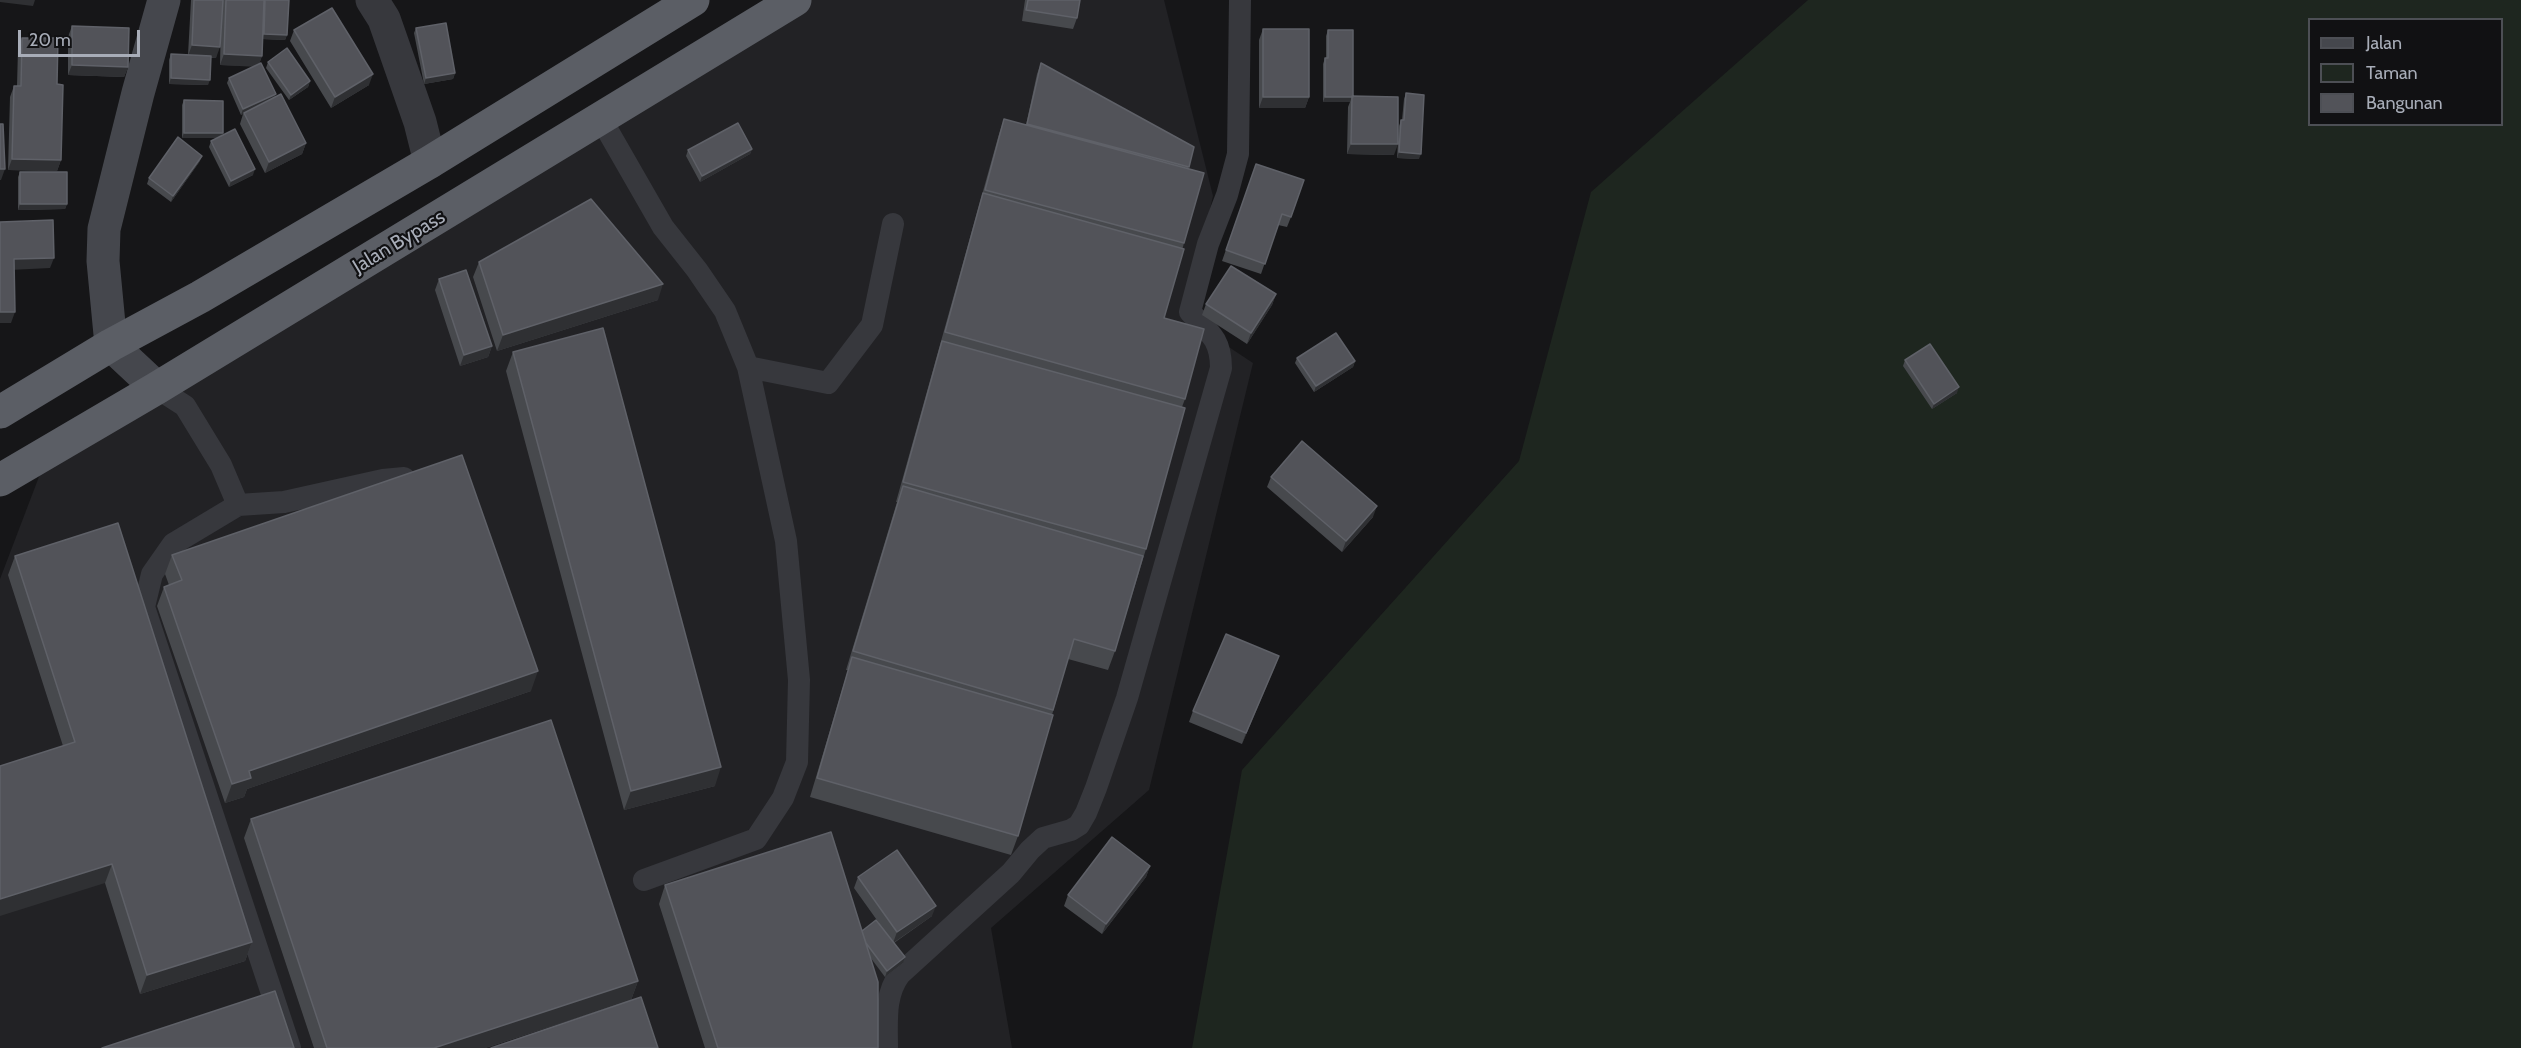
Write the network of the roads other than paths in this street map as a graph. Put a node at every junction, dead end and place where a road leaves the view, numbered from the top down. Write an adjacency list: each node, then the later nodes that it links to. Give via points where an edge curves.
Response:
1 (164, 0): 9 (main road, via 104,229)
2 (372, 0): 7 (street, via 384,19)
3 (693, 0): 7 (highway)
4 (795, 0): 6 (highway, Jalan Bypass)
5 (1240, 0): 18 (lane, via 1238,154 1190,312 1221,350 1221,368 1127,698 1079,825 1043,838 1011,873 900,974 891,987)
6 (601, 119): 10 (lane, via 663,227 725,310); 11 (highway, Jalan Bypass)
7 (430, 162): 9 (highway)
8 (893, 224): 10 (lane, via 872,325 828,383)
9 (111, 345): 11 (main road); 12 (highway)
10 (748, 367): 16 (lane, via 786,541 799,680 798,762 783,798 756,839)
11 (157, 388): 14 (highway, Jalan Bypass); 15 (lane, via 185,406 221,465)
12 (0, 412)
13 (404, 478): 15 (lane, via 284,502)
14 (0, 480)
15 (238, 505): 17 (lane, via 174,544 152,574 144,607)
16 (644, 880)
17 (290, 1048)
18 (886, 1048)

